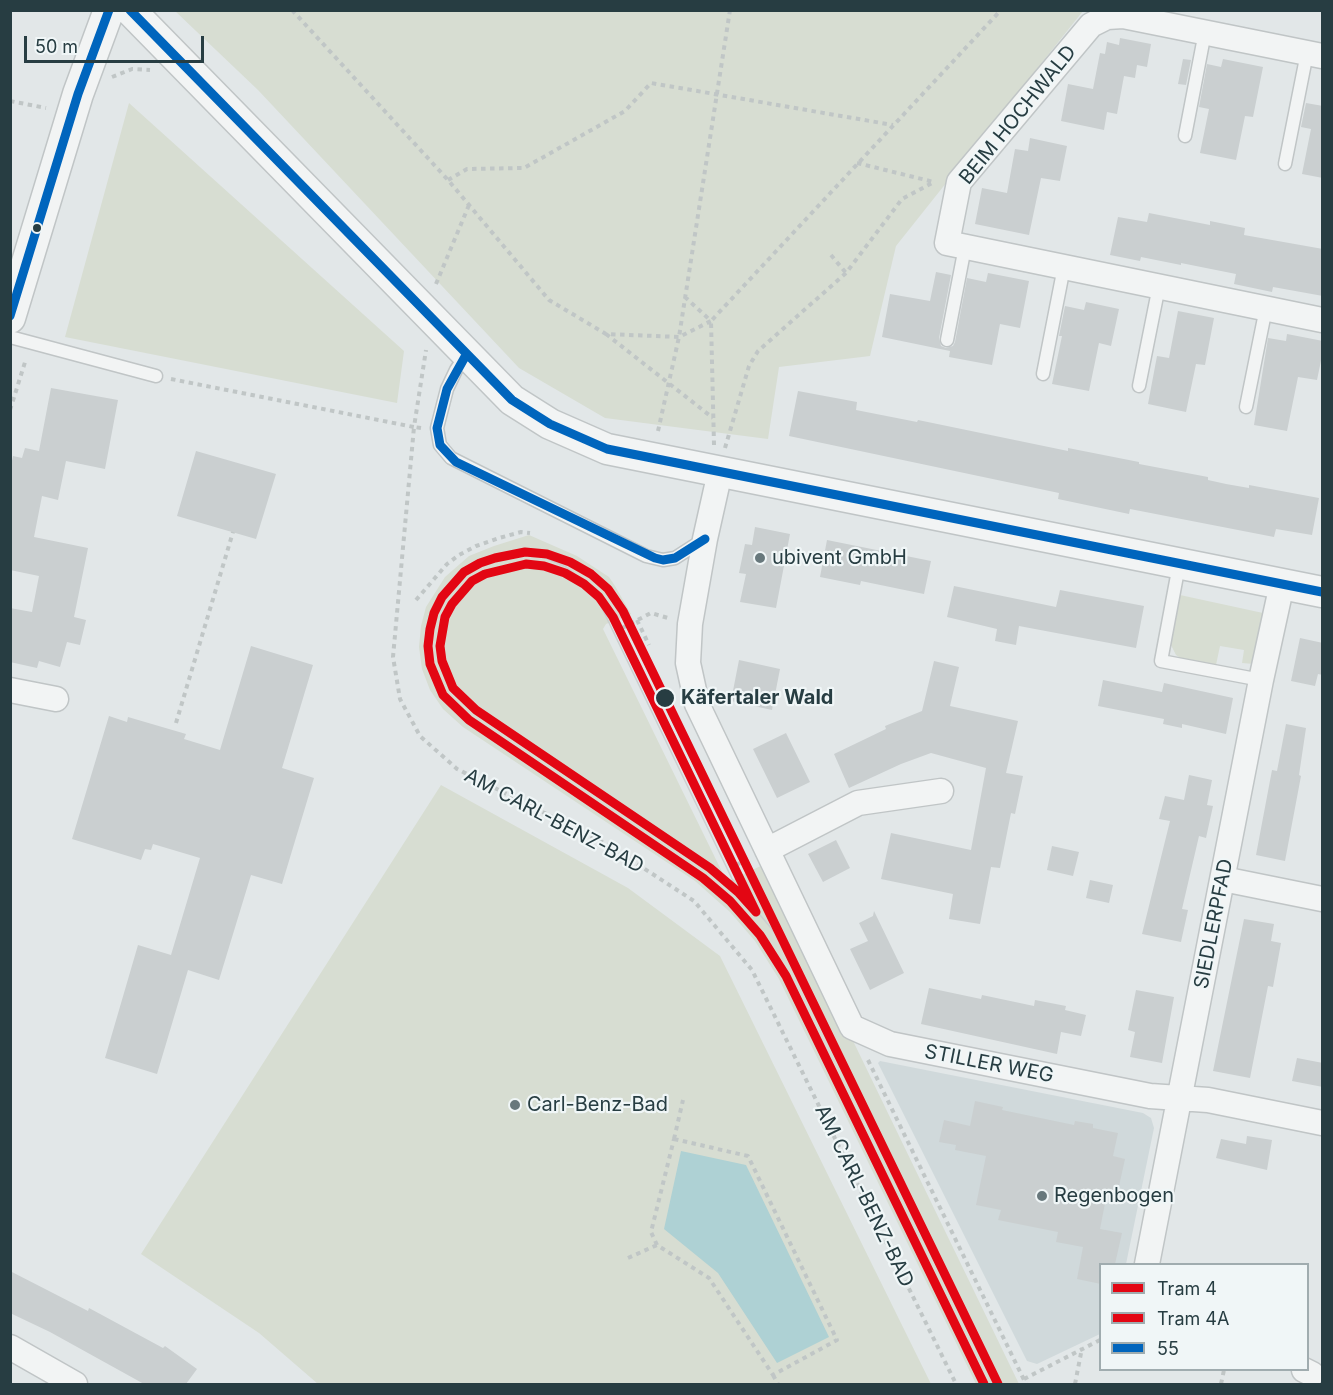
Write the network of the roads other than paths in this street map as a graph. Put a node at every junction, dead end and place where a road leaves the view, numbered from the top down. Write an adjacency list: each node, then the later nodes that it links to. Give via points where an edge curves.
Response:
1 (109, 10): 11 (street, via 78,94)
2 (129, 10): 15 (street)
3 (1205, 33): 4 (street, BEIM HOCHWALD); 5 (lane); 7 (street, BEIM HOCHWALD, via 1123,16 1107,17 1091,26 959,182 947,243)
4 (1315, 55): 6 (lane)
5 (1185, 136)
6 (1285, 164)
7 (965, 247): 8 (street); 14 (lane)
8 (1064, 267): 9 (street); 16 (lane)
9 (1159, 286): 10 (street); 18 (lane)
10 (1266, 308): 12 (street); 19 (lane)
11 (10, 318)
12 (1323, 320)
13 (10, 337): 17 (lane)
14 (947, 340)
15 (466, 355): 20 (street, via 512,400 550,424 606,449); 21 (lane, via 447,389 437,428 440,445 456,462 646,556 675,558)
16 (1043, 374)
17 (156, 376)
18 (1139, 386)
19 (1246, 407)
20 (722, 458): 21 (street); 22 (street)
21 (705, 539): 29 (street, via 690,624 688,663 697,704)
22 (1179, 565): 23 (street); 25 (lane, via 1161,662)
23 (1282, 584): 24 (street); 25 (street, SIEDLERPFAD)
24 (1323, 592)
25 (1261, 680): 30 (street, SIEDLERPFAD)
26 (10, 690): 27 (street)
27 (56, 699)
28 (941, 791): 29 (street, via 858,803)
29 (767, 850): 32 (street, STILLER WEG, via 852,1027 890,1044 1150,1096)
30 (1223, 879): 31 (street); 32 (street, SIEDLERPFAD)
31 (1323, 899)
32 (1179, 1098): 33 (street, STILLER WEG); 34 (street, SIEDLERPFAD)
33 (1323, 1123)
34 (1147, 1263)
35 (10, 1347): 36 (street)
36 (75, 1384)

